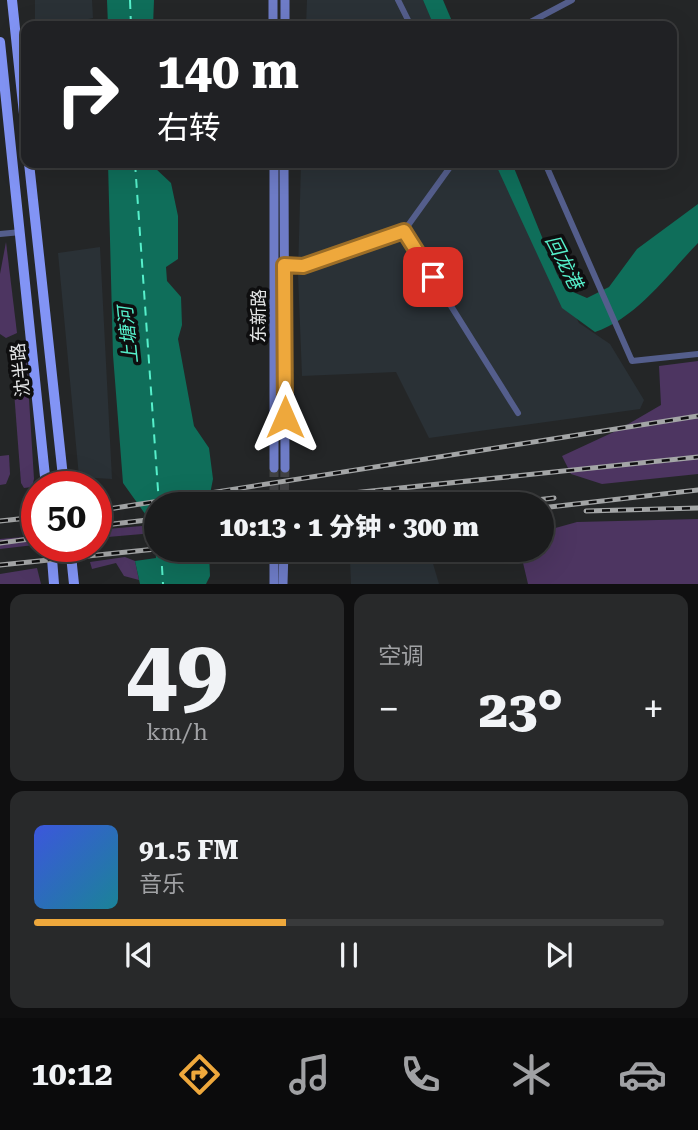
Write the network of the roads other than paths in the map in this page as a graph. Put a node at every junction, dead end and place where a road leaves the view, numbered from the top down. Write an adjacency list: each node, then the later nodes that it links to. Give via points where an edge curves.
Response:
1 (12, 0): 11 (main road)
2 (273, 0): 6 (main road)
3 (285, 0): 7 (main road)
4 (398, 0): 8 (street)
5 (572, 0): 9 (street)
6 (273, 21)
7 (285, 21)
8 (408, 21)
9 (532, 21)
10 (0, 42): 18 (main road, 沈半路)
11 (21, 85)
12 (30, 168): 26 (main road, 沈半路)
13 (274, 168): 20 (main road, 东新路)
14 (284, 168): 20 (main road, 东新路)
15 (449, 168): 17 (street)
16 (547, 168): 21 (street, via 632,361)
17 (404, 231): 20 (street, via 303,266); 22 (street)
18 (21, 232): 19 (street); 25 (main road, 沈半路)
19 (0, 234)
20 (279, 265): 23 (main road, 东新路); 24 (main road, 东新路)
21 (698, 354)
22 (518, 414)
23 (274, 468)
24 (285, 468)
25 (45, 471)
26 (62, 471)
27 (52, 562): 31 (main road)
28 (72, 562): 32 (main road)
29 (274, 562): 33 (main road)
30 (284, 562): 34 (main road)
31 (54, 584)
32 (74, 584)
33 (274, 584)
34 (283, 584)

